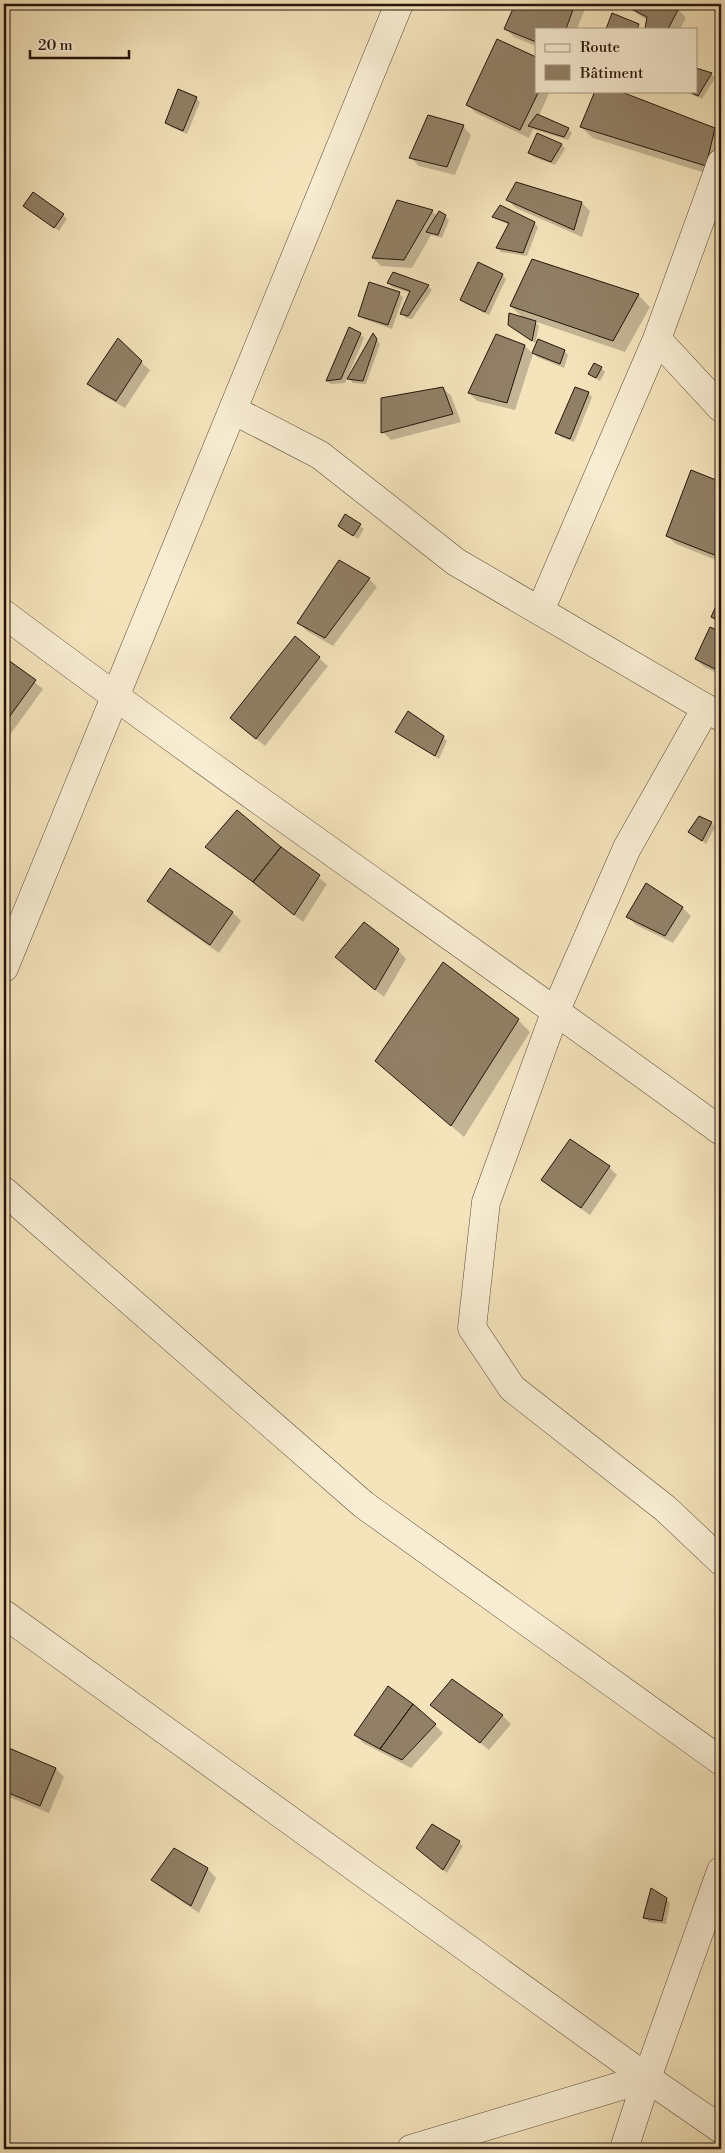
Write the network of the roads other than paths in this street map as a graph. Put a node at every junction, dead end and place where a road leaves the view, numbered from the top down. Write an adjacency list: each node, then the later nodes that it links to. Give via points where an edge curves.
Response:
1 (399, 4): 5 (street)
2 (721, 163): 3 (street)
3 (657, 339): 4 (street); 6 (street)
4 (721, 408)
5 (233, 410): 6 (street, via 320,455 456,562); 8 (street)
6 (540, 612): 9 (street)
7 (4, 614): 8 (street)
8 (115, 697): 10 (street); 11 (street)
9 (713, 712): 11 (street, via 627,848)
10 (4, 968)
11 (556, 1010): 12 (street); 14 (street, via 486,1202 472,1328 512,1388 666,1509)
12 (721, 1131)
13 (4, 1191): 16 (street, via 364,1505)
14 (721, 1561)
15 (4, 1614): 18 (street)
16 (721, 1761)
17 (721, 1871): 18 (street)
18 (647, 2078): 19 (street); 20 (street); 21 (street)
19 (721, 2129)
20 (411, 2149)
21 (624, 2149)

